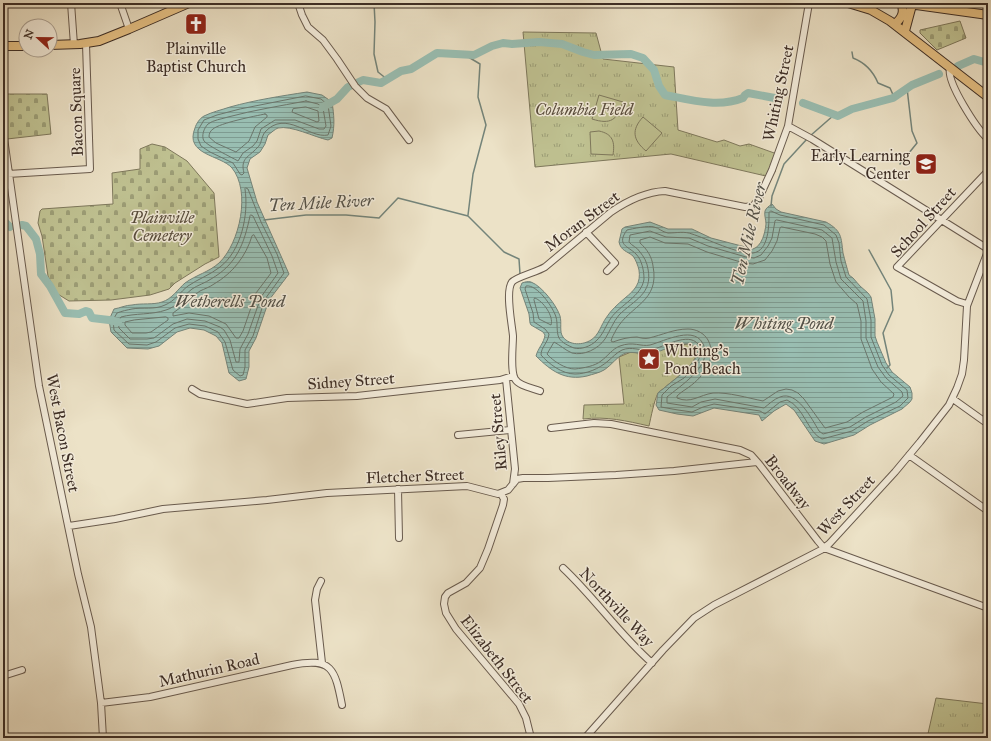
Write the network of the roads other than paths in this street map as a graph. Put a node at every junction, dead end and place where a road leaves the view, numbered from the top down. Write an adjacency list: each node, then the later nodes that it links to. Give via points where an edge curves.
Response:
1 (71, 3): 14 (street)
2 (120, 3): 11 (street)
3 (189, 3): 11 (main road)
4 (298, 3): 23 (street, via 308,26 323,40 354,85 367,98 386,109)
5 (809, 3): 20 (street, Whiting Street)
6 (848, 3): 10 (main road, via 871,10)
7 (902, 3): 8 (main road); 10 (main road, via 902,17)
8 (912, 5): 9 (main road); 12 (main road)
9 (988, 15)
10 (895, 24): 12 (main road)
11 (129, 29): 13 (main road)
12 (905, 31): 18 (main road)
13 (86, 44): 14 (main road); 25 (street, Bacon Square, via 90,169)
14 (74, 45): 17 (main road)
15 (3, 46): 16 (main road)
16 (18, 46)
17 (58, 46)
18 (950, 68): 19 (main road); 22 (street, via 952,84 975,124)
19 (988, 97)
20 (788, 126): 26 (street, Whiting Street, via 772,170); 27 (street)
21 (3, 131): 25 (street, West Bacon Street)
22 (988, 139)
23 (409, 140)
24 (988, 171): 27 (street, School Street)
25 (8, 174): 47 (street, West Bacon Street, via 39,386)
26 (753, 206): 28 (street, Moran Street, via 745,208 665,191 656,192 621,205)
27 (941, 219): 29 (street); 31 (street, School Street, via 897,267 957,301)
28 (586, 232): 30 (street, via 615,263); 32 (street, Moran Street, via 545,266 511,283 509,289)
29 (988, 250): 31 (street, West Street)
30 (607, 271)
31 (967, 304): 36 (street, West Street, via 962,374)
32 (513, 376): 33 (street, Sidney Street); 35 (street, via 519,383)
33 (506, 379): 34 (street, Sidney Street, via 357,396 287,398 247,404 200,394); 39 (street, Riley Street)
34 (192, 389)
35 (540, 391)
36 (952, 399): 37 (street); 41 (street, West Street)
37 (988, 424)
38 (551, 428): 42 (street, Broadway, via 594,423 619,425 740,450 751,455)
39 (510, 430): 40 (street); 43 (street, Riley Street, via 515,469)
40 (458, 435)
41 (909, 455): 46 (street); 49 (street, West Street)
42 (757, 462): 43 (street, via 616,475 523,478); 49 (street, Broadway)
43 (513, 484): 45 (street)
44 (398, 489): 45 (street, Fletcher Street, via 467,486); 47 (street, Fletcher Street, via 327,493 163,509 115,520); 48 (street)
45 (501, 494): 63 (street, Elizabeth Street, via 504,499 503,505 480,568 466,583 448,593 444,604 449,618 516,701 526,718)
46 (988, 511)
47 (69, 526): 57 (street, West Bacon Street, via 91,627)
48 (399, 538)
49 (824, 548): 52 (street); 54 (street, West Street, via 700,613)
50 (563, 568): 54 (street, Northville Way)
51 (321, 581): 53 (street, via 315,600)
52 (988, 608)
53 (322, 663): 57 (street, Mathurin Road, via 300,664 150,697); 58 (street, via 335,675)
54 (652, 663): 60 (street, West Street)
55 (22, 670): 56 (street)
56 (3, 676)
57 (101, 703): 62 (street, West Bacon Street)
58 (342, 705)
59 (3, 725): 61 (street)
60 (586, 737)
61 (5, 738)
62 (103, 738)
63 (531, 738)

